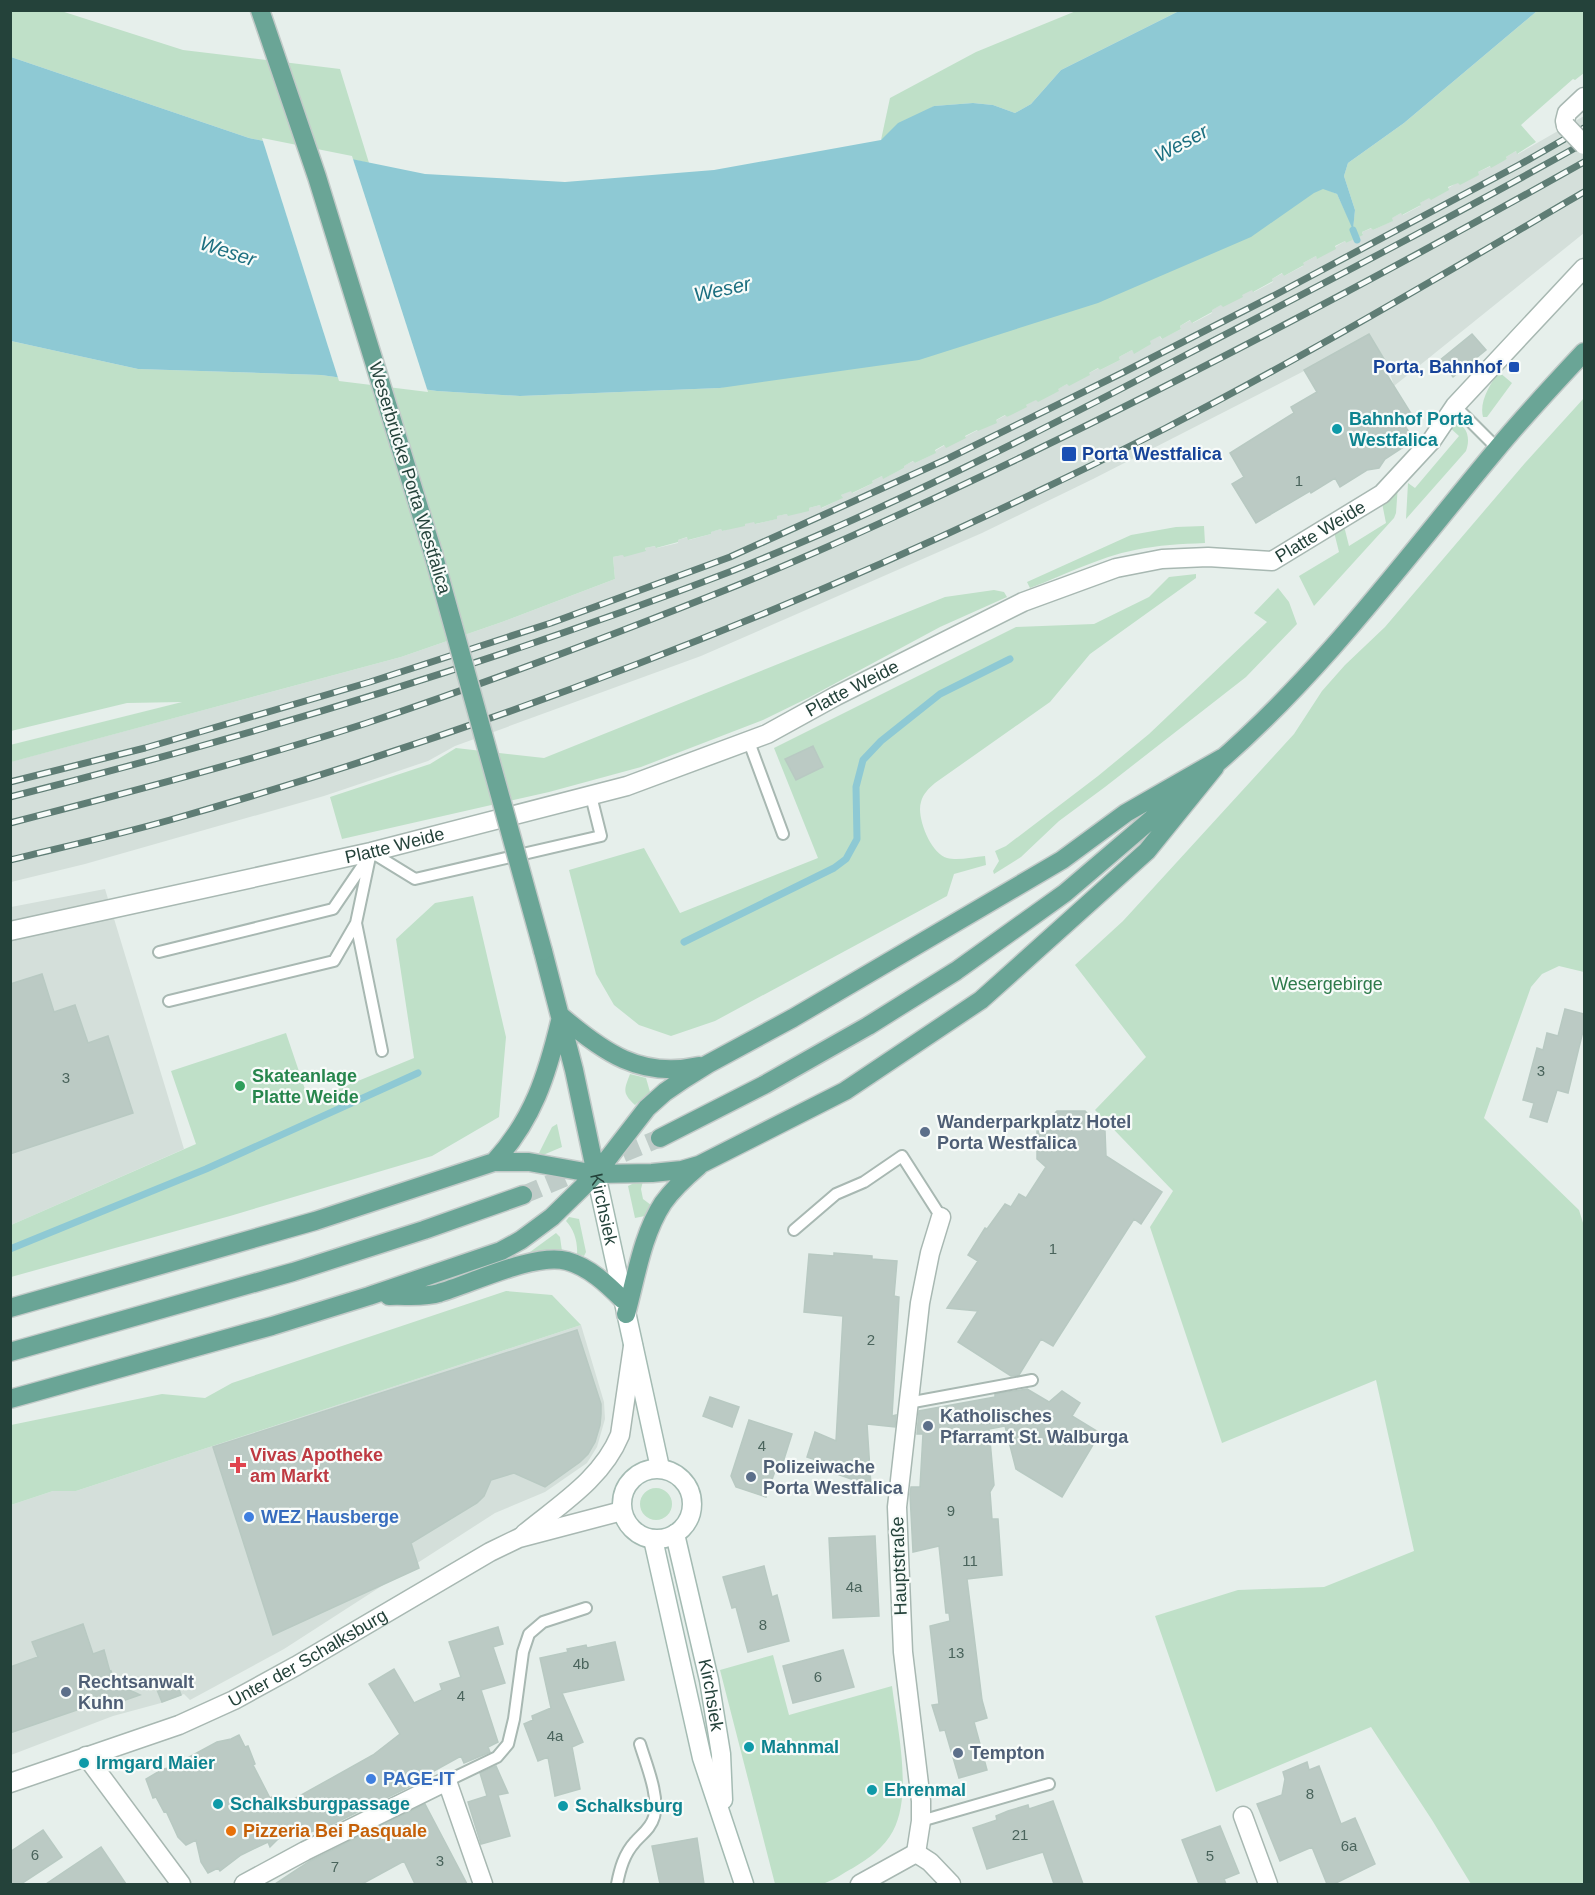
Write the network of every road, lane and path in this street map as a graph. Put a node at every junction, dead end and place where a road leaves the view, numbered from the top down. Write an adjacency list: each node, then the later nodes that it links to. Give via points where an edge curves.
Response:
1 (260, 10): 15 (main road, Weserbrücke Porta Westfalica, bridge, via 317,177 430,542)
2 (1584, 98): 3 (street, bridge, via 1565,121)
3 (1584, 145)
4 (1584, 268): 6 (street, Platte Weide)
5 (1584, 351): 7 (main road)
6 (1455, 406): 7 (lane); 8 (street, Platte Weide, via 1432,440 1382,494 1272,561 1162,559 1116,568 1023,602)
7 (1497, 448): 9 (main road, via 1375,599 1274,711)
8 (749, 742): 10 (street, Platte Weide); 11 (lane)
9 (1222, 758): 20 (main road, via 1126,813 1062,860); 21 (main road, via 1065,893 956,971 775,1080); 23 (main road, via 1147,850 981,1000 845,1091)
10 (591, 796): 12 (street, Platte Weide); 12 (lane, via 601,836 415,879)
11 (783, 834)
12 (371, 852): 13 (lane); 14 (street, Platte Weide); 16 (lane, via 333,909)
13 (356, 923): 17 (lane, via 334,961); 19 (lane)
14 (10, 931)
15 (543, 951): 18 (main road, Kirchsiek)
16 (159, 952)
17 (169, 1001)
18 (561, 1016): 20 (main road, via 583,1036 626,1062 660,1070); 22 (main road, via 533,1106); 24 (main road, Kirchsiek)
19 (382, 1051)
20 (708, 1064): 24 (main road, via 647,1108)
21 (660, 1138)
22 (494, 1162): 24 (main road, via 529,1162); 30 (main road, via 315,1221)
23 (699, 1165): 24 (main road, via 652,1173); 29 (main road, via 679,1184 654,1220)
24 (596, 1174): 28 (main road, via 552,1217 501,1251); 29 (street, Kirchsiek)
25 (524, 1195): 32 (main road, via 293,1272)
26 (941, 1217): 27 (lane, via 902,1156 864,1182 836,1194); 35 (street, Hauptstraße, via 920,1303)
27 (794, 1230)
28 (369, 1296): 29 (main road, via 436,1294 515,1266 554,1259 592,1274); 34 (main road)
29 (625, 1307): 31 (street, Kirchsiek)
30 (10, 1308)
31 (633, 1344): 36 (street, Kirchsiek); 39 (street, Unter der Schalksburg, via 620,1435 606,1461)
32 (10, 1352)
33 (1032, 1380): 35 (lane)
34 (10, 1399)
35 (908, 1403): 48 (street, Hauptstraße, via 897,1508 903,1652)
36 (660, 1468): 37 (street, via 638,1473 630,1480 621,1500); 38 (street, via 681,1478 692,1498 689,1519)
37 (622, 1511): 39 (street, Unter der Schalksburg); 40 (street, via 633,1530)
38 (675, 1534): 40 (street); 49 (street, Kirchsiek, via 711,1691 721,1754)
39 (519, 1538): 43 (street, Unter der Schalksburg, via 490,1551 234,1700 179,1725)
40 (653, 1539): 49 (street, Kirchsiek, via 702,1758)
41 (586, 1608): 44 (lane, via 543,1622 529,1634 508,1744 497,1758)
42 (640, 1744): 54 (lane, via 656,1809 648,1829 626,1855)
43 (86, 1756): 45 (street); 51 (street)
44 (447, 1781): 52 (street); 53 (street)
45 (10, 1783)
46 (1049, 1784): 48 (lane)
47 (1243, 1816): 58 (street)
48 (921, 1821): 50 (street, Hauptstraße)
49 (724, 1823): 55 (street, Kirchsiek)
50 (916, 1853): 56 (street); 57 (street)
51 (181, 1884)
52 (244, 1884)
53 (483, 1884)
54 (617, 1884)
55 (744, 1884)
56 (860, 1884)
57 (951, 1884)
58 (1268, 1884)

